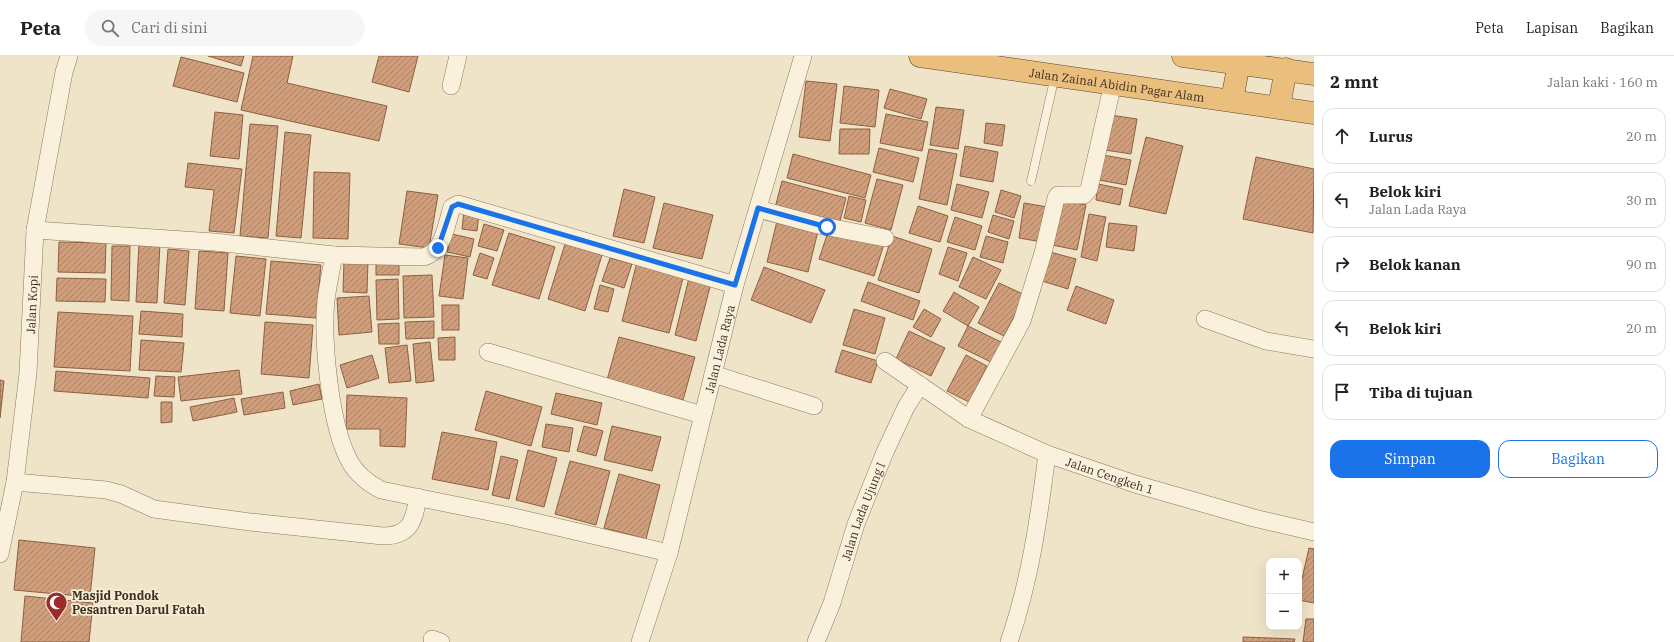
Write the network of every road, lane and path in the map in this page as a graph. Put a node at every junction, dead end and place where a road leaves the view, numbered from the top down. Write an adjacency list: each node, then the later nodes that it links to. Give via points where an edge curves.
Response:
1 (69, 56): 17 (street, Jalan Kopi, via 62,80)
2 (458, 56): 11 (street)
3 (803, 56): 16 (street, Jalan Lada Raya)
4 (920, 56): 9 (highway, Jalan Zainal Abidin Pagar Alam)
5 (1184, 56): 6 (highway)
6 (1239, 63): 7 (highway); 12 (highway)
7 (1287, 63): 8 (highway); 13 (highway)
8 (1314, 74)
9 (1056, 75): 10 (highway, Jalan Zainal Abidin Pagar Alam); 15 (lane)
10 (1113, 84): 12 (highway, Jalan Zainal Abidin Pagar Alam); 29 (street, via 1089,189 1084,195 1058,195 1056,198 1043,253 1022,321)
11 (451, 86)
12 (1232, 100): 13 (highway, Jalan Zainal Abidin Pagar Alam)
13 (1279, 107): 14 (highway, Jalan Zainal Abidin Pagar Alam)
14 (1314, 113)
15 (1031, 181)
16 (758, 208): 18 (street, via 818,225); 20 (street, Jalan Lada Raya)
17 (35, 230): 19 (street, via 214,242); 31 (street, Jalan Kopi, via 28,373)
18 (885, 238)
19 (334, 255): 20 (street, via 430,255 438,248 452,207 458,204); 32 (street, via 326,302 326,347 330,390 344,451 350,463 368,483 381,490)
20 (735, 285): 25 (street, Jalan Lada Raya)
21 (1205, 319): 22 (street, via 1266,341)
22 (1314, 349)
23 (488, 352): 28 (street)
24 (885, 362): 26 (street, Jalan Cengkeh 1)
25 (712, 374): 27 (street); 28 (street, Jalan Lada Raya)
26 (920, 385): 29 (street, Jalan Cengkeh 1); 37 (street, Jalan Lada Ujung I, via 906,407 885,452 856,524 832,603)
27 (814, 406)
28 (702, 415): 34 (street, Jalan Lada Raya)
29 (969, 419): 30 (street, Jalan Cengkeh 1)
30 (1047, 454): 33 (street, Jalan Cengkeh 1, via 1135,484 1254,518); 38 (street, via 1039,519 1022,604)
31 (15, 482): 32 (street, via 106,490 154,509 383,536 397,535 408,528); 35 (street, Jalan Kopi)
32 (418, 497): 34 (street)
33 (1314, 532)
34 (669, 553): 36 (street, Jalan Lada Raya)
35 (0, 554)
36 (640, 642)
37 (816, 642)
38 (1009, 642)

